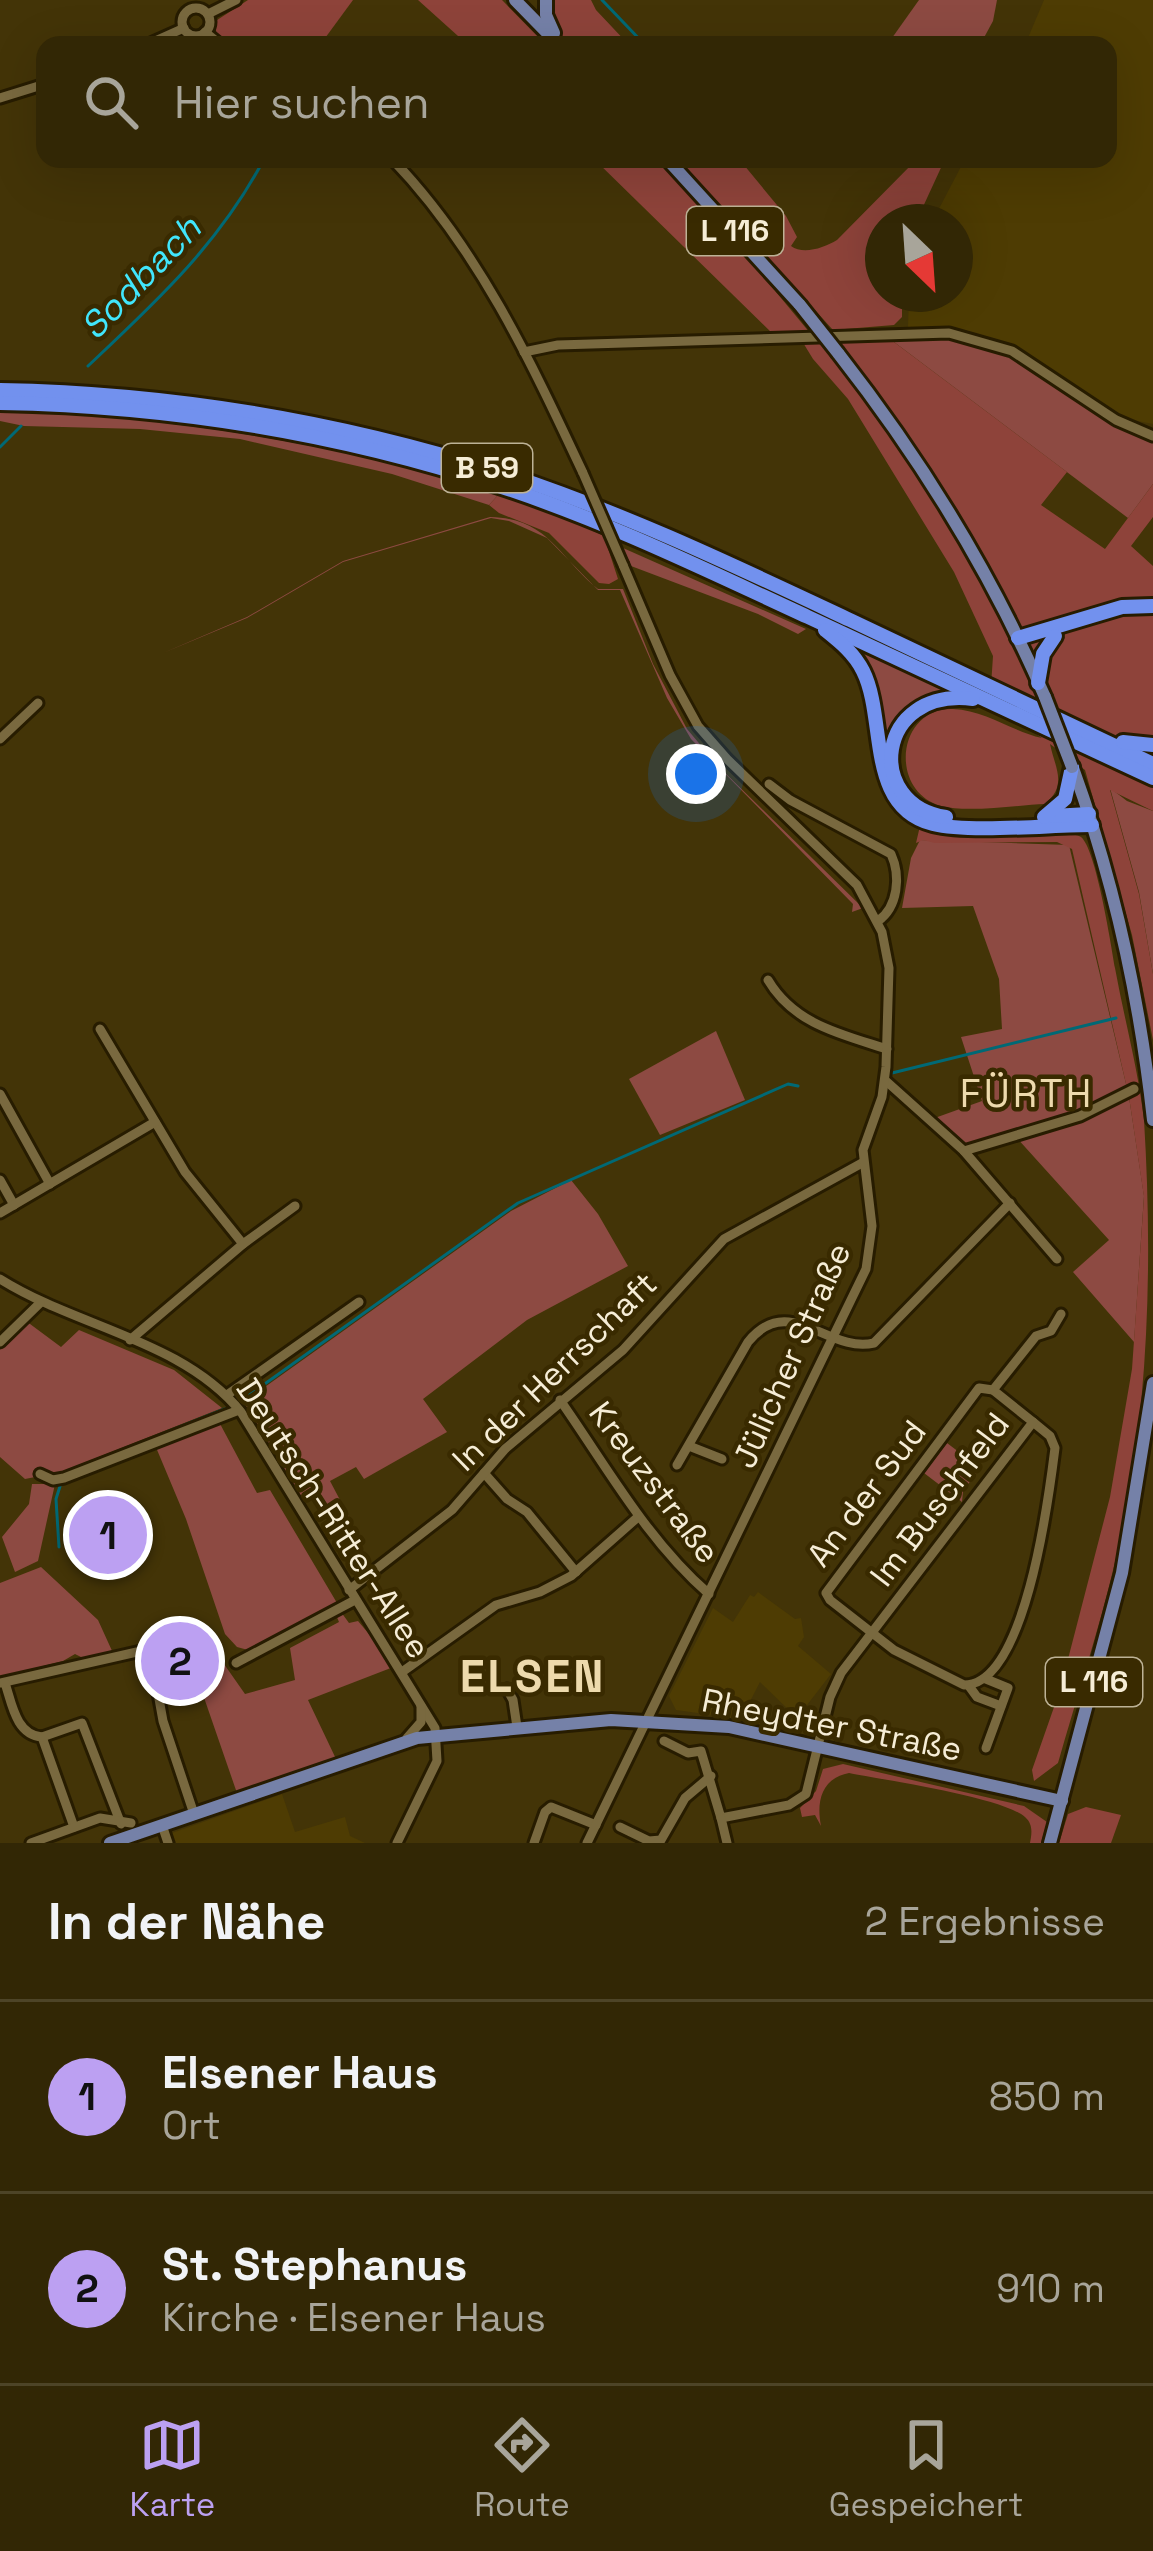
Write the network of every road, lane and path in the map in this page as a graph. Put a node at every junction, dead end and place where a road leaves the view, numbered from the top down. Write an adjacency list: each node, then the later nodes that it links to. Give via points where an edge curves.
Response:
1 (174, 0): 5 (street)
2 (236, 0): 6 (street)
3 (545, 0): 12 (main road)
4 (524, 3): 11 (main road)
5 (186, 12): 6 (street); 7 (street)
6 (208, 14): 8 (street)
7 (184, 28): 8 (street); 9 (street)
8 (205, 32): 10 (street)
9 (166, 36)
10 (210, 36)
11 (552, 36)
12 (555, 36)
13 (36, 87): 14 (street)
14 (0, 98)
15 (399, 168): 17 (street, via 464,250)
16 (676, 168): 25 (main road, L 116, bridge, via 838,352 928,478)
17 (524, 352): 20 (street, via 949,333 1012,351); 38 (street, bridge, via 701,730 857,886)
18 (0, 390): 29 (highway, B 59, via 268,415 499,472 713,556)
19 (0, 403): 23 (highway, B 59, via 214,419 423,463 614,529)
20 (1153, 436)
21 (1153, 606): 25 (highway, via 1122,607)
22 (1153, 616): 24 (highway)
23 (812, 619): 27 (highway, B 59); 37 (highway, via 862,668 886,780 908,812 941,826)
24 (1055, 636): 25 (highway); 26 (highway, via 1042,658)
25 (1020, 642): 26 (main road, L 116)
26 (1041, 690): 33 (main road, L 116, bridge)
27 (990, 701): 34 (highway, B 59); 36 (highway, via 945,697 912,711 892,744 898,786 938,816)
28 (38, 703): 30 (street)
29 (1065, 722): 31 (highway); 32 (highway, B 59)
30 (0, 740)
31 (1153, 745)
32 (1153, 764)
33 (1072, 766): 36 (highway, via 1065,799); 37 (main road, L 116)
34 (1153, 778)
35 (770, 784): 38 (street, Jülicher Straße, via 891,854 893,905)
36 (1044, 817): 37 (highway)
37 (1091, 820): 45 (main road, L 116, via 1133,989)
38 (877, 919): 41 (street, Jülicher Straße, via 889,968)
39 (767, 980): 41 (street, via 802,1018)
40 (100, 1029): 46 (street)
41 (887, 1049): 42 (street, Jülicher Straße)
42 (886, 1081): 47 (street); 48 (street, Jülicher Straße)
43 (1134, 1089): 47 (street, via 1080,1117)
44 (1, 1097): 50 (street)
45 (1153, 1120)
46 (154, 1122): 50 (street); 55 (street)
47 (964, 1151): 51 (street)
48 (862, 1162): 61 (street, Jülicher Straße, via 870,1251); 67 (street, In der Herrschaft, via 724,1239 623,1350)
49 (0, 1180): 52 (street)
50 (50, 1184): 52 (street)
51 (1010, 1203): 56 (street); 61 (street, via 877,1342)
52 (14, 1205): 54 (street)
53 (296, 1206): 55 (street)
54 (0, 1213)
55 (243, 1244): 62 (street)
56 (1057, 1259)
57 (0, 1280): 58 (street, Deutsch-Ritter-Allee)
58 (40, 1303): 62 (street, Deutsch-Ritter-Allee); 63 (street)
59 (359, 1303): 66 (street)
60 (1061, 1314): 65 (street, Im Buschfeld)
61 (833, 1338): 70 (street, via 792,1322 760,1330); 77 (street, Jülicher Straße)
62 (130, 1340): 66 (street, Deutsch-Ritter-Allee, via 183,1362)
63 (0, 1342)
64 (1153, 1384): 97 (main road, L 116, via 1122,1573)
65 (993, 1390): 69 (street, Im Buschfeld); 79 (street, An der Sud, via 979,1388 828,1587 830,1600)
66 (227, 1396): 68 (street, Deutsch-Ritter-Allee)
67 (560, 1400): 73 (street, In der Herrschaft); 75 (street, Kreuzstraße)
68 (239, 1410): 74 (street, via 68,1477); 78 (street, Deutsch-Ritter-Allee)
69 (1034, 1422): 79 (street, Im Buschfeld); 82 (street, via 1055,1448 1043,1529 1012,1641)
70 (689, 1446): 71 (street); 72 (street)
71 (722, 1459)
72 (677, 1465)
73 (484, 1473): 76 (street); 78 (street, In der Herrschaft)
74 (45, 1477)
75 (638, 1517): 76 (street); 77 (street, Kreuzstraße)
76 (576, 1572): 81 (street, via 499,1604)
77 (709, 1594): 88 (street, Jülicher Straße)
78 (352, 1595): 80 (street, In der Herrschaft); 81 (street, Deutsch-Ritter-Allee)
79 (870, 1634): 84 (street); 94 (street, Im Buschfeld, via 835,1685)
80 (236, 1663)
81 (402, 1672): 86 (street, Deutsch-Ritter-Allee)
82 (986, 1679): 84 (street); 87 (street, via 1008,1688)
83 (2, 1683): 91 (street, via 22,1729); 98 (street, via 150,1648 163,1721)
84 (969, 1685): 87 (street)
85 (507, 1690): 89 (street)
86 (420, 1701): 90 (street, Deutsch-Ritter-Allee); 93 (street, Deutsch-Ritter-Allee, via 420,1724)
87 (1001, 1706): 95 (street)
88 (648, 1719): 89 (main road, Rheydter Straße); 94 (main road, Rheydter Straße); 101 (street, Jülicher Straße)
89 (517, 1726): 90 (main road, Rheydter Straße)
90 (436, 1734): 93 (main road, Rheydter Straße); 107 (street, via 437,1761)
91 (42, 1737): 102 (street); 102 (street, via 82,1723 126,1823 100,1818)
92 (664, 1741): 96 (street, via 701,1751)
93 (398, 1743): 98 (main road, Rheydter Straße)
94 (820, 1747): 97 (main road, Rheydter Straße); 99 (street, Im Buschfeld, via 799,1800)
95 (986, 1748)
96 (711, 1776): 99 (street); 103 (street, via 658,1841)
97 (1062, 1801): 111 (main road, L 116)
98 (194, 1814): 100 (main road, Rheydter Straße)
99 (721, 1818): 110 (street)
100 (162, 1825): 105 (main road, Rheydter Straße); 106 (street)
101 (596, 1825): 108 (street, via 551,1808); 109 (street, Jülicher Straße)
102 (74, 1827): 104 (street)
103 (620, 1828)
104 (31, 1843)
105 (110, 1843)
106 (168, 1843)
107 (397, 1843)
108 (534, 1843)
109 (587, 1843)
110 (727, 1843)
111 (1050, 1843)

